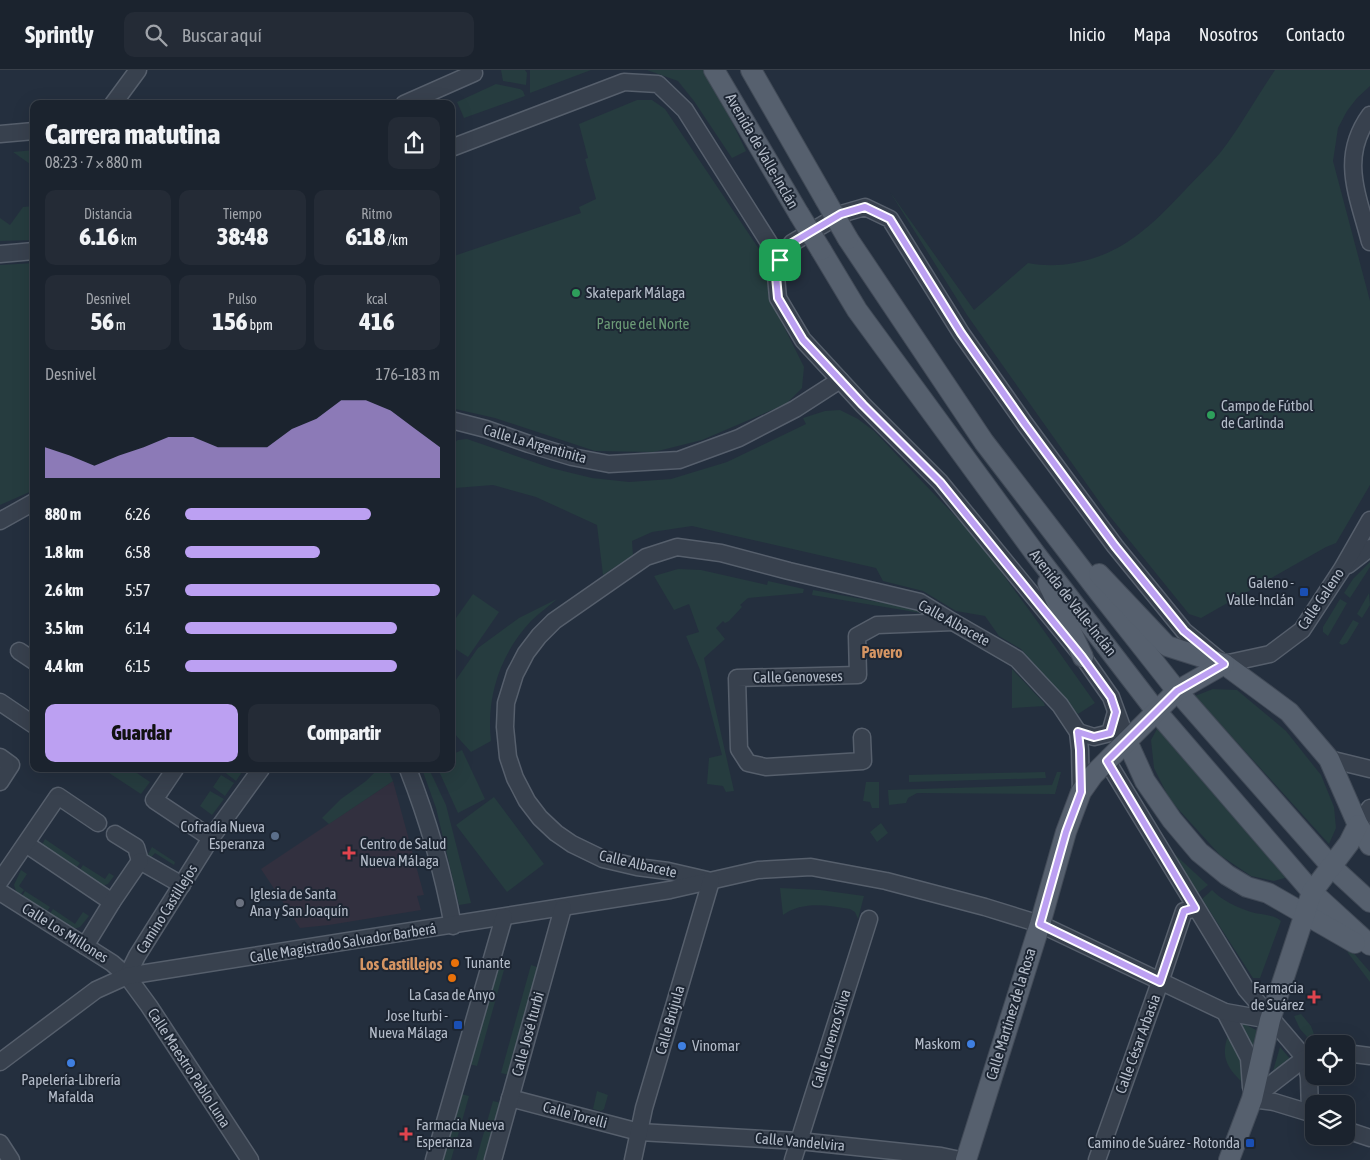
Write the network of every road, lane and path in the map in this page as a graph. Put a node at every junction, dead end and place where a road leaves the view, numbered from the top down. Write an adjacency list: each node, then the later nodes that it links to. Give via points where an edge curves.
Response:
1 (138, 70): 5 (street)
2 (714, 70): 22 (main road, Avenida de Valle-Inclán, bridge, via 857,310)
3 (752, 70): 20 (main road, Avenida de Valle-Inclán, bridge, via 848,239 984,442)
4 (474, 73): 6 (street)
5 (116, 100)
6 (413, 100)
7 (1370, 114): 11 (street, via 1360,128 1353,150 1352,173)
8 (30, 131): 9 (street)
9 (0, 134)
10 (455, 146): 14 (street, via 624,82 658,84 685,110)
11 (1370, 242)
12 (30, 252): 13 (street)
13 (0, 254)
14 (780, 260): 15 (street, Avenida de Valle-Inclán, via 776,276 778,298 803,340); 28 (street, via 792,243 841,214 865,207 890,219 961,333 1115,546 1184,631)
15 (840, 380): 16 (street, Calle La Argentinita, via 795,409 739,438 679,460 609,464 572,457); 26 (street, Avenida de Valle-Inclán, via 940,482)
16 (455, 421)
17 (30, 504): 19 (street)
18 (1370, 520): 23 (street, Calle Galeno)
19 (0, 521)
20 (1055, 535): 28 (main road, via 1096,571 1168,646); 29 (main road, Avenida de Valle-Inclán)
21 (1370, 548): 23 (street)
22 (1034, 552): 26 (main road); 32 (main road, Avenida de Valle-Inclán)
23 (1342, 568): 28 (street, Calle Galeno, via 1302,630 1270,654)
24 (952, 622): 34 (street, Calle Albacete, via 1017,658 1060,705); 35 (street, Calle Genoveses, via 877,625 857,636 858,675 737,678 739,749 748,763 766,767 863,761); 56 (street, Calle Albacete, via 920,602 721,553 677,547 646,557 554,621 539,636 515,674 504,727 514,778 526,801 556,833 603,859)
25 (19, 651): 27 (street)
26 (1082, 657): 31 (street, Avenida de Valle-Inclán)
27 (30, 658)
28 (1224, 664): 29 (main road, Calle Martínez de la Rosa); 38 (main road, via 1289,712)
29 (1177, 691): 32 (main road, Calle Martínez de la Rosa); 54 (main road, Avenida de Valle-Inclán)
30 (0, 702): 33 (street)
31 (1113, 704): 34 (street, via 1110,733 1094,737); 36 (street, Avenida de Valle-Inclán)
32 (1156, 711): 36 (main road, Calle Martínez de la Rosa); 59 (main road, Avenida de Valle-Inclán)
33 (30, 722)
34 (1078, 732): 45 (street)
35 (862, 737)
36 (1127, 741): 39 (main road, Calle Martínez de la Rosa); 64 (main road, via 1145,781 1199,852 1247,887 1268,893)
37 (0, 757): 44 (street, via 11,765)
38 (1329, 759): 40 (street); 48 (main road)
39 (1107, 761): 45 (main road, Calle Martínez de la Rosa); 63 (street)
40 (1370, 768)
41 (173, 772): 50 (street, via 154,800)
42 (259, 772): 50 (street, Camino Castillejos)
43 (409, 772): 68 (street, via 424,809)
44 (0, 782)
45 (1081, 792): 67 (main road, Calle Martínez de la Rosa)
46 (1370, 808): 48 (street)
47 (98, 823): 51 (street, via 58,796)
48 (1358, 825): 52 (main road); 54 (main road)
49 (115, 834): 53 (street)
50 (212, 838): 57 (street, Camino Castillejos)
51 (26, 844): 55 (street); 60 (street)
52 (1370, 845)
53 (138, 854): 57 (street); 60 (street)
54 (1332, 867): 59 (main road); 61 (main road, Avenida de Valle-Inclán)
55 (0, 881)
56 (711, 881): 62 (street, Calle Magistrado Salvador Barberá); 67 (street, Calle Albacete, via 758,870 812,867 895,883); 84 (street, Calle Brújula)
57 (182, 886): 72 (street, Camino Castillejos)
58 (0, 892): 70 (street, Calle Los Millones)
59 (1312, 892): 64 (main road); 69 (main road, Avenida de Valle-Inclán)
60 (112, 902): 70 (street)
61 (1370, 902)
62 (563, 908): 65 (street, Calle Magistrado Salvador Barberá); 81 (street, Calle José Iturbi)
63 (1195, 908): 73 (street, Calle César Arbasia, via 1184,911); 75 (street, via 1246,989)
64 (1305, 913): 71 (main road); 75 (main road)
65 (504, 917): 68 (street, Calle Magistrado Salvador Barberá); 91 (street)
66 (869, 919): 87 (street, Calle Lorenzo Silva)
67 (1040, 924): 73 (street, Calle Albacete); 96 (main road, Calle Martínez de la Rosa)
68 (453, 926): 72 (street, Calle Magistrado Salvador Barberá)
69 (1370, 945)
70 (86, 946): 72 (street, Calle Los Millones)
71 (1370, 952)
72 (127, 976): 80 (street, Calle Magistrado Salvador Barberá, via 96,990); 90 (street, Calle Maestro Pablo Luna)
73 (1160, 982): 74 (street, Calle Albacete); 97 (street, Calle César Arbasia)
74 (1224, 1012): 75 (street, Calle Albacete); 82 (street, via 1249,1058)
75 (1270, 1020): 76 (street); 82 (main road)
76 (1305, 1052)
77 (1355, 1054): 78 (street)
78 (1370, 1056)
79 (1305, 1059): 82 (street)
80 (0, 1062)
81 (510, 1098): 84 (street, Calle Torelli); 92 (street, Calle José Iturbi)
82 (1252, 1099): 83 (street, via 1274,1102); 98 (main road)
83 (1305, 1113)
84 (639, 1132): 87 (street, Calle Vandelvira); 93 (street, Calle Brújula)
85 (1355, 1133): 86 (street)
86 (1370, 1138)
87 (799, 1141): 94 (street, Calle Lorenzo Silva); 95 (street, Calle Vandelvira)
88 (0, 1143): 89 (street)
89 (11, 1160)
90 (250, 1160)
91 (434, 1160)
92 (493, 1160)
93 (633, 1160)
94 (793, 1160)
95 (960, 1160)
96 (966, 1160)
97 (1097, 1160)
98 (1230, 1160)

